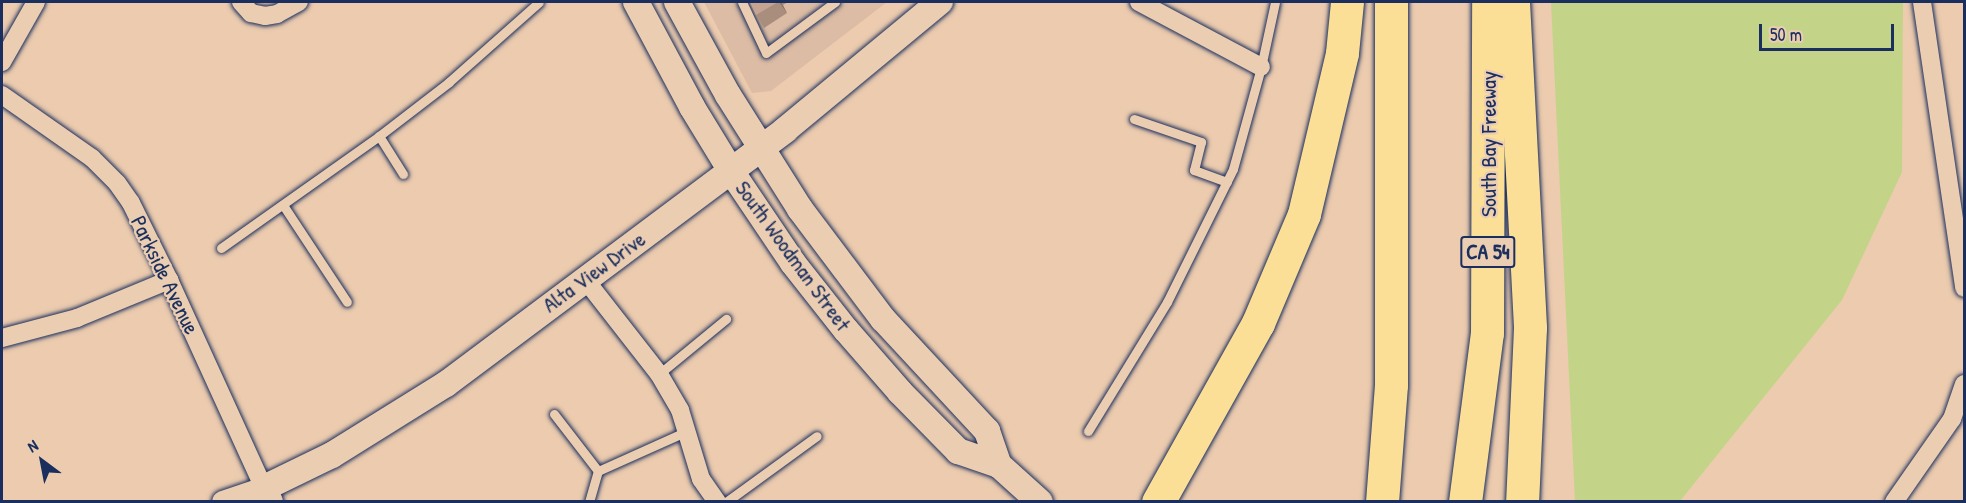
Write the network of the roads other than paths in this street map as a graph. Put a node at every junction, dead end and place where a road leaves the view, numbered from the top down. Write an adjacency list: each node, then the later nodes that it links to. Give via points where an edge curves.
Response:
1 (36, 2): 17 (street)
2 (241, 2): 3 (street, via 251,13 265,16)
3 (299, 2)
4 (539, 2): 21 (lane, via 450,81)
5 (636, 2): 23 (main road, South Woodman Street)
6 (677, 2): 22 (main road, South Woodman Street)
7 (742, 2): 8 (lane, via 766,53)
8 (835, 2)
9 (1139, 2): 18 (street)
10 (1275, 2): 18 (lane)
11 (1347, 2): 48 (highway, via 1342,53 1304,214 1258,323)
12 (1391, 2): 49 (highway, via 1391,385)
13 (1488, 2): 50 (highway, South Bay Freeway / CA 54, via 1487,333)
14 (1513, 2): 51 (highway, via 1530,328)
15 (1922, 2): 30 (street)
16 (928, 8): 22 (main road, Alta View Drive)
17 (2, 62)
18 (1261, 67): 25 (lane)
19 (2, 95): 29 (street, Parkside Avenue, via 105,170 131,204)
20 (1134, 119): 25 (lane, via 1201,142 1194,170)
21 (379, 136): 24 (lane); 26 (lane)
22 (760, 149): 23 (main road, Alta View Drive); 40 (main road, South Woodman Street, via 810,224 884,319 987,431)
23 (731, 171): 28 (main road, Alta View Drive); 40 (main road, South Woodman Street, via 793,263 900,392 958,451)
24 (403, 174)
25 (1227, 182): 37 (lane, via 1167,302)
26 (283, 205): 27 (lane); 31 (lane)
27 (221, 248)
28 (584, 278): 34 (street); 42 (main road, Alta View Drive, via 446,384)
29 (169, 280): 33 (street, via 76,318); 42 (street, Parkside Avenue)
30 (1965, 288)
31 (347, 302)
32 (726, 319): 34 (lane)
33 (2, 338)
34 (659, 374): 38 (street, via 680,410)
35 (1965, 384): 52 (street, via 1952,419)
36 (555, 414): 41 (lane)
37 (1089, 431)
38 (685, 432): 41 (lane); 45 (street, via 701,479)
39 (817, 436): 46 (lane)
40 (999, 465): 47 (main road, South Woodman Street)
41 (598, 471): 44 (lane)
42 (267, 495): 43 (street, Alta View Drive)
43 (223, 501)
44 (589, 501)
45 (717, 501)
46 (726, 501)
47 (1040, 501)
48 (1158, 501)
49 (1382, 501)
50 (1465, 501)
51 (1522, 501)
52 (1894, 501)

